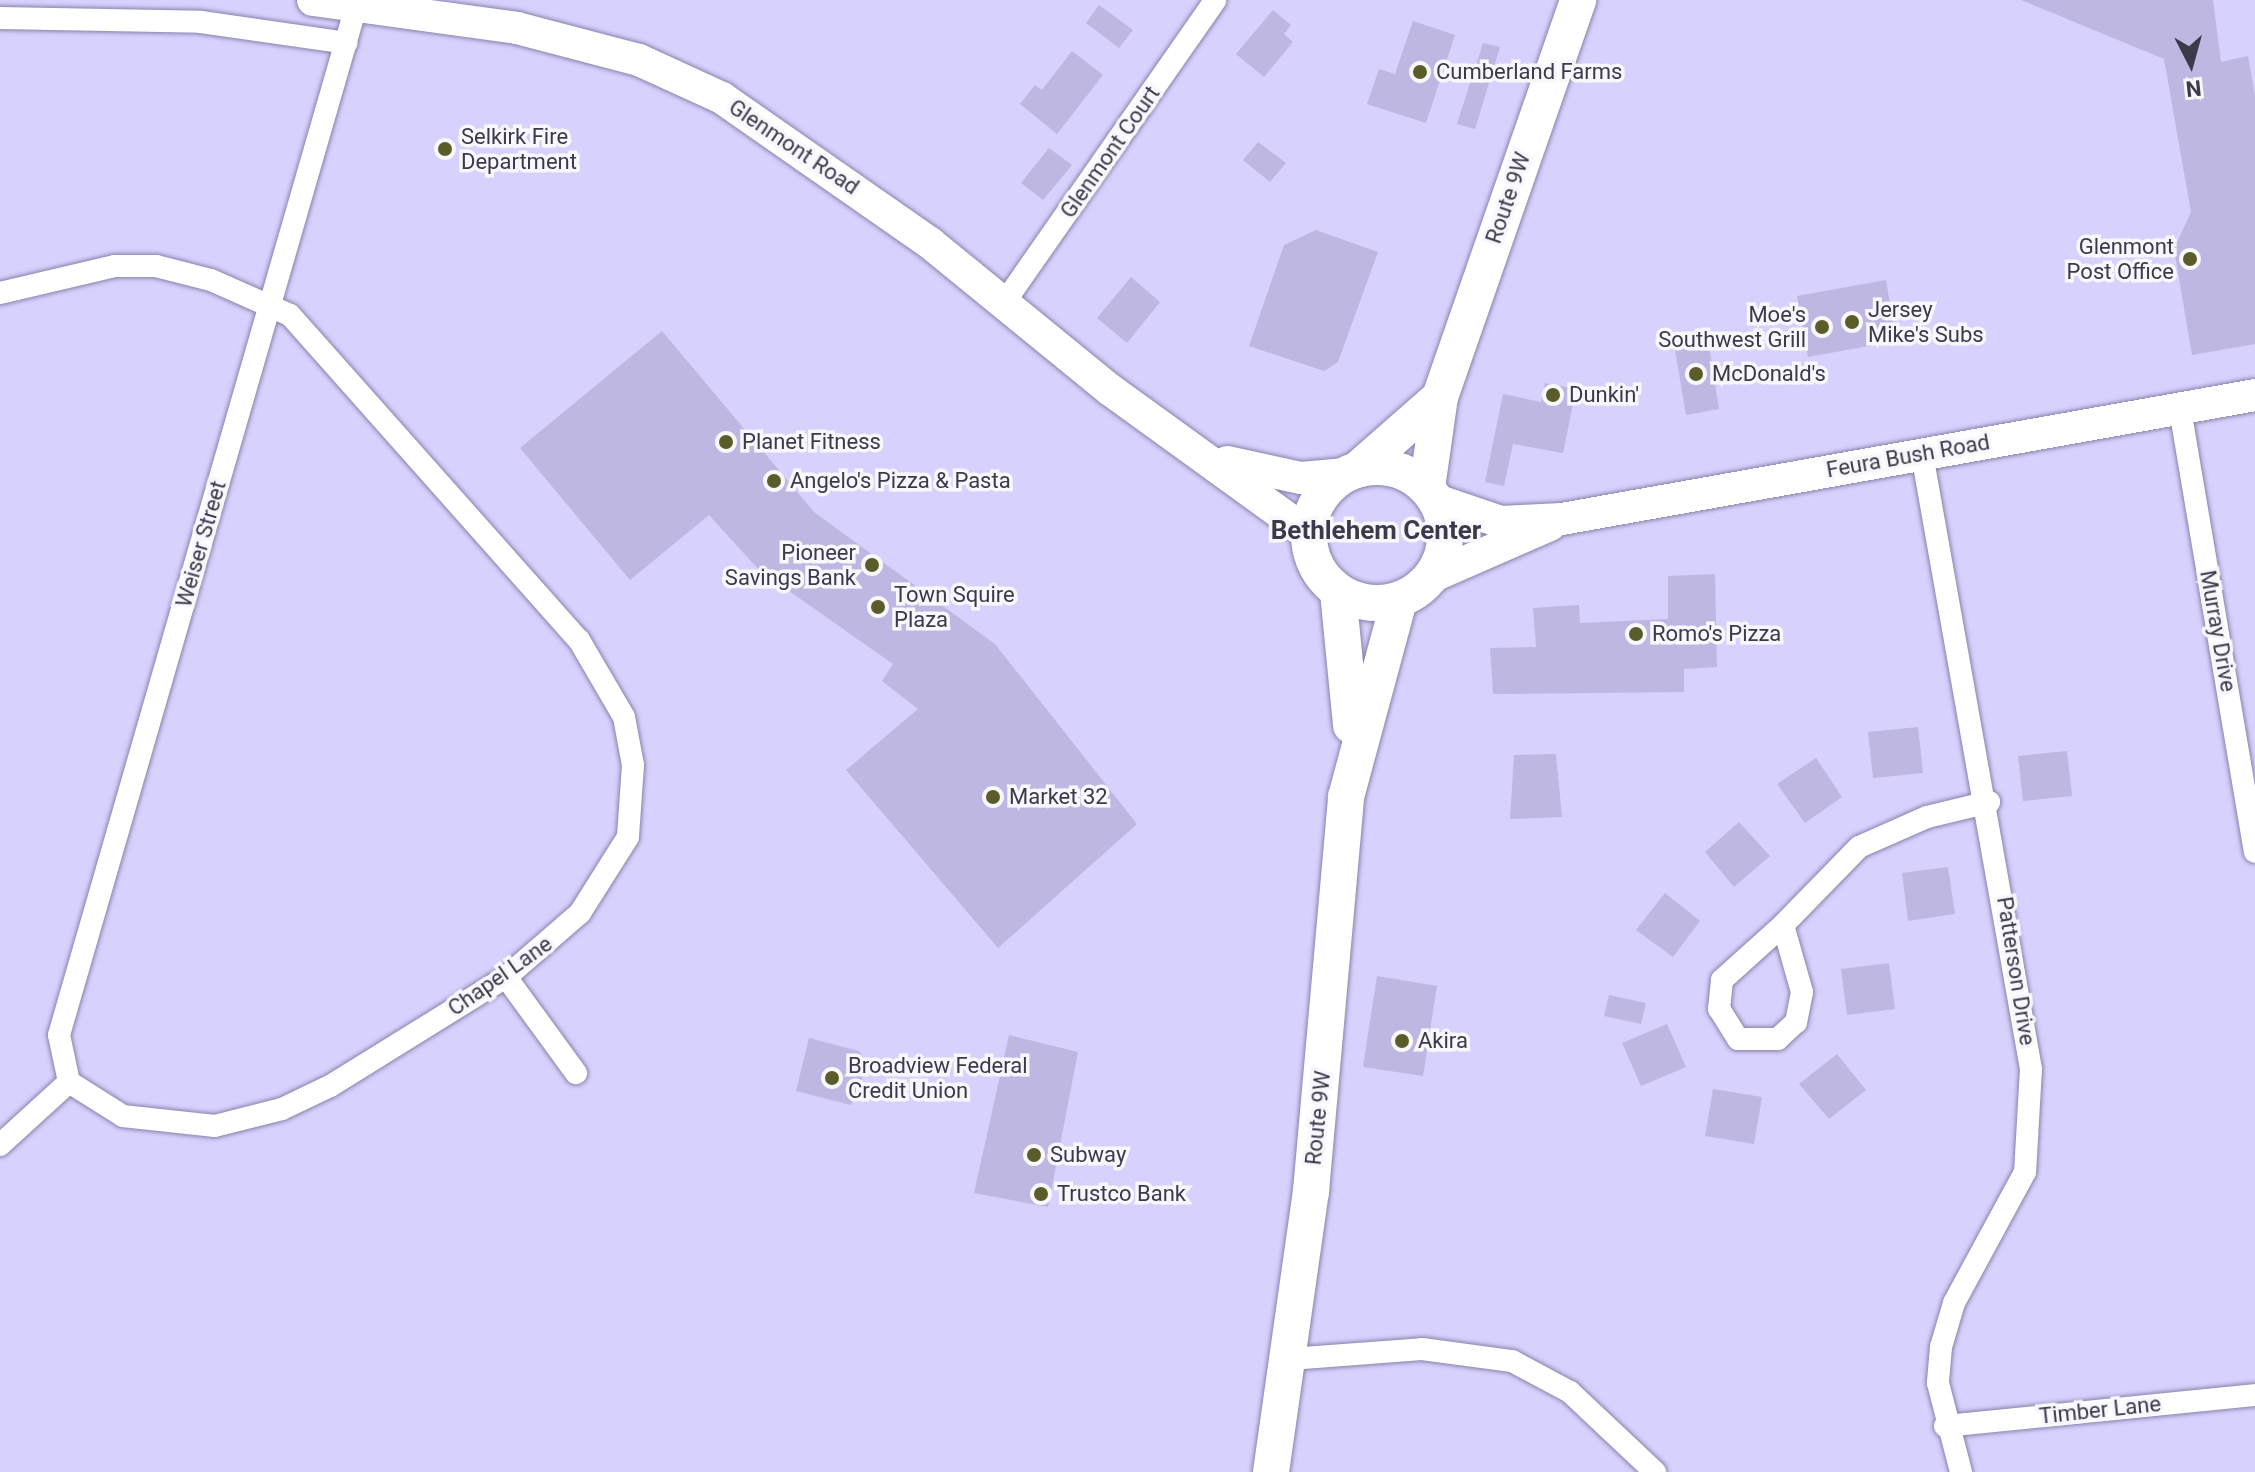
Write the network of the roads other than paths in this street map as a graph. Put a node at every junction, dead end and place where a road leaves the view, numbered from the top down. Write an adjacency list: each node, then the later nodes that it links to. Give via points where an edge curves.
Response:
1 (1215, 0): 8 (street, Glenmont Court)
2 (1578, 0): 10 (main road, Route 9W)
3 (330, 2): 5 (street, Weiser Street); 8 (main road, Glenmont Road, via 517,28 639,60 722,98 793,143)
4 (0, 18): 5 (street, via 215,23)
5 (346, 43): 7 (street, Weiser Street)
6 (0, 293): 7 (street, via 115,266 156,266)
7 (267, 302): 25 (street, Chapel Lane, via 336,359 549,605 606,679 624,717 634,801 620,854 580,913); 27 (street, Weiser Street, via 59,1035)
8 (1004, 303): 13 (main road, Glenmont Road)
9 (2255, 395): 11 (main road, Feura Bush Road)
10 (1440, 397): 14 (main road, Route 9W); 15 (main road, Route 9W)
11 (2180, 409): 12 (main road, Feura Bush Road); 23 (street, Murray Drive)
12 (1922, 454): 16 (main road, Feura Bush Road); 22 (street, Patterson Drive)
13 (1202, 455): 14 (main road, Glenmont Road, via 1301,478); 17 (main road, Glenmont Road)
14 (1351, 472): 15 (main road, via 1394,469); 17 (main road, via 1319,499)
15 (1432, 494): 16 (main road, Feura Bush Road, via 1501,522); 18 (main road, via 1446,538)
16 (1562, 519): 18 (main road, Feura Bush Road)
17 (1308, 533): 19 (main road, via 1322,577)
18 (1433, 576): 20 (main road)
19 (1338, 592): 20 (main road, via 1357,601); 21 (main road, Route 9W)
20 (1399, 601): 21 (main road, Route 9W)
21 (1353, 762): 29 (main road, Route 9W)
22 (1989, 802): 24 (street, via 1927,817 1859,847); 31 (street, Patterson Drive, via 2033,1120 2016,1195 1954,1303 1941,1347)
23 (2255, 852)
24 (1783, 925): 24 (street, via 1722,980 1719,1009 1738,1039 1778,1039 1796,1022 1802,992)
25 (506, 977): 26 (street); 27 (street, Chapel Lane, via 330,1086 256,1118 166,1124 123,1116)
26 (576, 1073)
27 (69, 1082): 28 (street)
28 (0, 1145)
29 (1290, 1359): 32 (main road, Route 9W); 33 (street, via 1422,1349 1512,1361 1570,1392)
30 (2255, 1395): 31 (street, Timber Lane)
31 (1945, 1426): 34 (street, Patterson Drive)
32 (1271, 1472)
33 (1655, 1472)
34 (1961, 1472)

